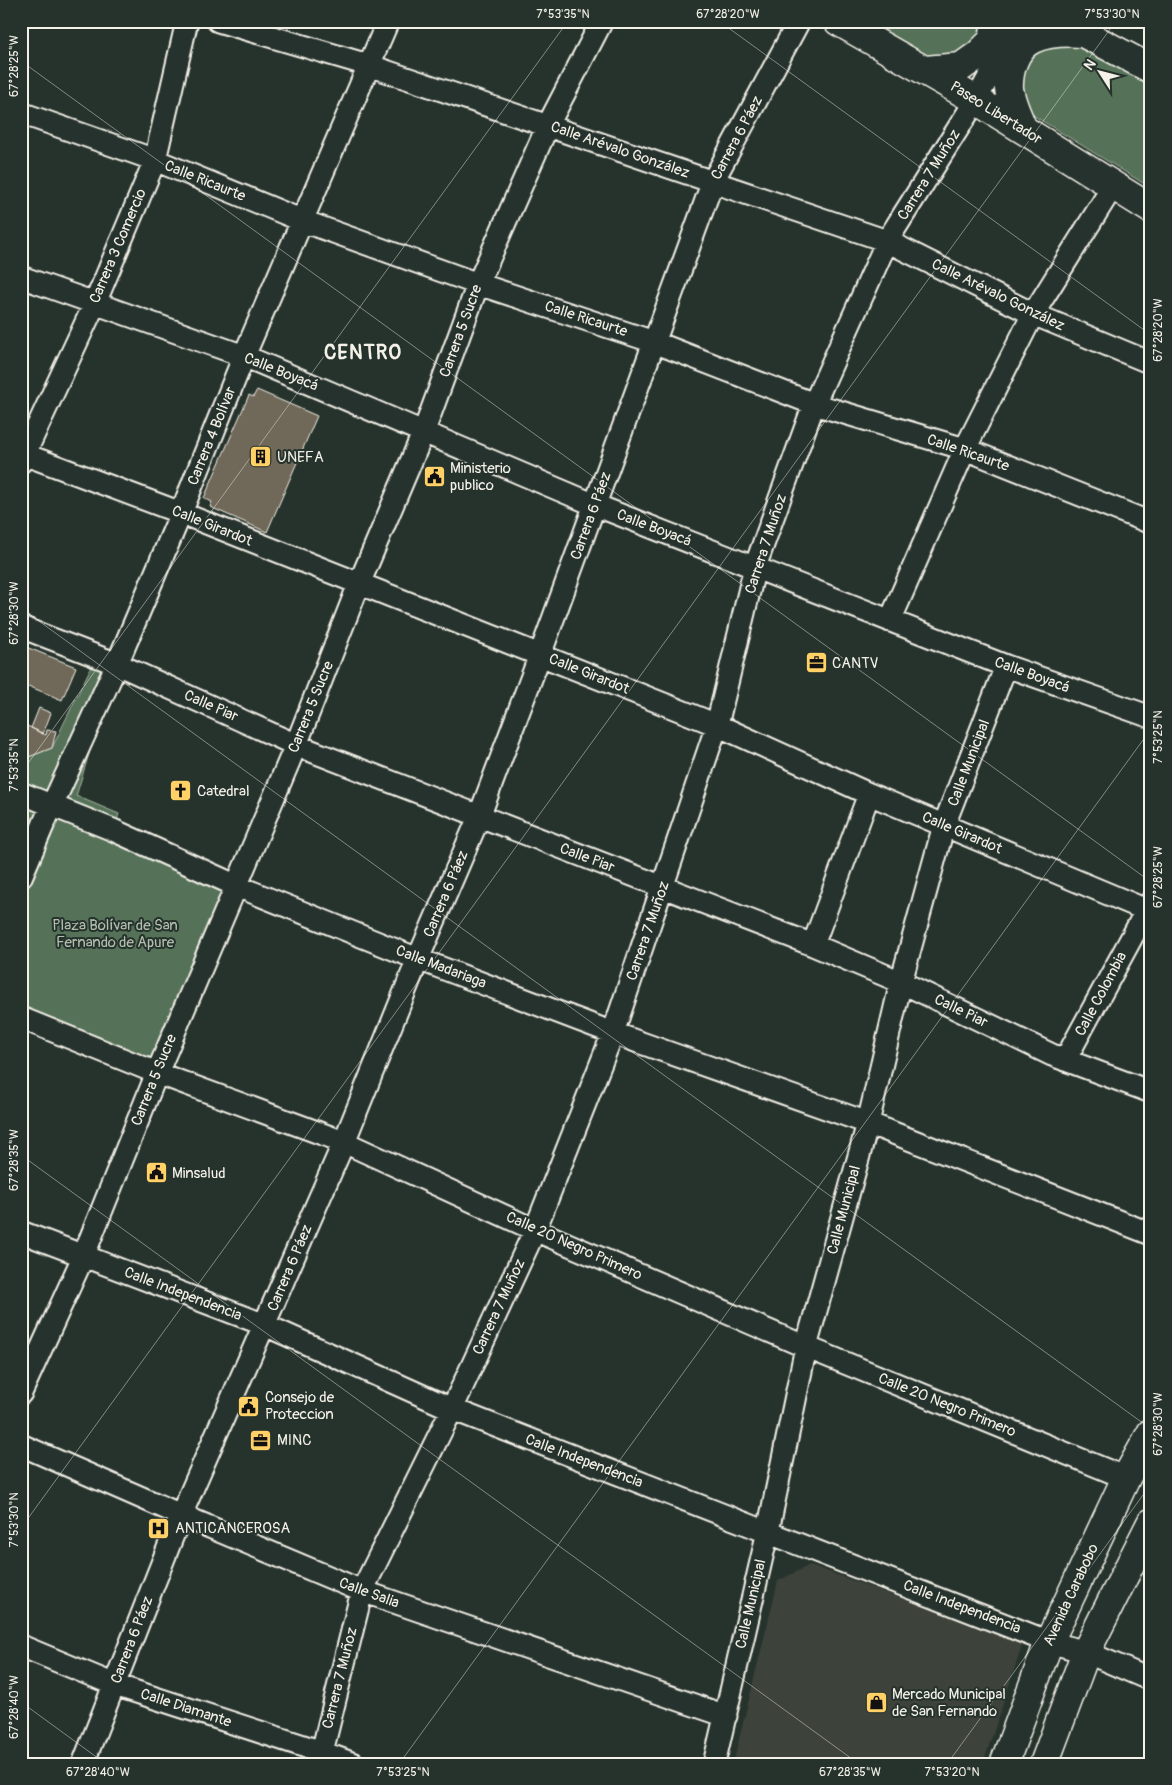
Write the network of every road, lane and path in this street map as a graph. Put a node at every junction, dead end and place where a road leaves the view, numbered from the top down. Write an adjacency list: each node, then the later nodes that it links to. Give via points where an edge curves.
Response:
1 (187, 21): 17 (street, Carrera 3 Comercio)
2 (218, 21): 10 (street, Calle Arévalo González)
3 (388, 21): 10 (street, Carrera 4 Bolívar)
4 (602, 21): 15 (street, Carrera 5 Sucre)
5 (799, 21): 18 (street, Carrera 6 Páez)
6 (838, 21): 12 (highway, Paseo Libertador)
7 (996, 21): 12 (highway, via 992,40 961,67)
8 (1020, 21): 13 (street, Carrera 7 Muñoz)
9 (1072, 27): 11 (highway); 16 (highway, via 1032,39 1018,52 1010,70 1010,90)
10 (368, 65): 15 (street, Calle Arévalo González); 21 (street, Carrera 4 Bolívar)
11 (1151, 69)
12 (925, 70): 13 (highway, Paseo Libertador)
13 (976, 100): 16 (highway, Paseo Libertador); 22 (street, Carrera 7 Muñoz)
14 (21, 113): 17 (street, Calle Ricaurte)
15 (548, 125): 18 (street, Calle Arévalo González); 24 (street, Carrera 5 Sucre)
16 (1023, 129): 19 (highway, Paseo Libertador)
17 (155, 160): 21 (street, Calle Ricaurte); 25 (street, Carrera 3 Comercio)
18 (713, 181): 22 (street, Calle Arévalo González); 27 (street, Carrera 6 Páez)
19 (1113, 186): 20 (highway, Paseo Libertador); 26 (street)
20 (1151, 209)
21 (303, 221): 24 (street, Calle Ricaurte); 28 (street, Carrera 4 Bolívar)
22 (887, 241): 26 (street, Calle Arévalo González); 30 (street, Carrera 7 Muñoz)
23 (21, 278): 25 (street, Calle Boyacá)
24 (478, 284): 27 (street, Calle Ricaurte); 31 (street, Carrera 5 Sucre)
25 (95, 303): 28 (street, Calle Boyacá); 33 (street, Carrera 3 Comercio)
26 (1033, 314): 29 (street, Calle Arévalo González); 32 (street)
27 (654, 342): 30 (street, Calle Ricaurte); 34 (street, Carrera 6 Páez)
28 (244, 356): 31 (street, Calle Boyacá); 35 (street, Carrera 4 Bolívar)
29 (1151, 364)
30 (814, 404): 32 (street, Calle Ricaurte); 37 (street, Carrera 7 Muñoz)
31 (424, 431): 34 (street, Calle Boyacá); 38 (street, Carrera 5 Sucre)
32 (965, 450): 36 (street, Calle Ricaurte); 39 (street)
33 (22, 456): 35 (street, Calle Girardot)
34 (595, 505): 37 (street, Calle Boyacá); 41 (street, Carrera 6 Páez)
35 (181, 513): 38 (street, Calle Girardot); 42 (street, Carrera 4 Bolívar)
36 (1151, 523)
37 (755, 567): 39 (street, Calle Boyacá); 45 (street, Carrera 7 Muñoz)
38 (359, 584): 41 (street, Calle Girardot); 46 (street, Carrera 5 Sucre)
39 (890, 621): 43 (street, Calle Boyacá)
40 (21, 627): 42 (street, Calle Piar)
41 (540, 655): 45 (street, Calle Girardot); 50 (street, Carrera 6 Páez)
42 (117, 664): 46 (street, Calle Piar); 49 (street, Carrera 4 Bolívar)
43 (1006, 666): 44 (street, Calle Boyacá); 51 (street, Calle Municipal)
44 (1151, 717)
45 (717, 725): 48 (street, Calle Girardot); 54 (street, Carrera 7 Muñoz)
46 (296, 745): 50 (street, Calle Piar); 53 (street, Carrera 5 Sucre)
47 (21, 793): 49 (street, Calle Madariaga)
48 (869, 794): 51 (street, Calle Girardot); 56 (street)
49 (53, 805): 52 (street, Carrera 4 Bolívar); 53 (street, Calle Madariaga)
50 (479, 817): 54 (street, Calle Piar); 57 (street, Carrera 6 Páez)
51 (944, 825): 55 (street, Calle Girardot); 58 (street, Calle Municipal)
52 (21, 876)
53 (237, 886): 57 (street, Calle Madariaga); 62 (street, Carrera 5 Sucre)
54 (663, 887): 56 (street, Calle Piar); 60 (street, Carrera 7 Muñoz)
55 (1149, 908): 61 (street, Calle Colombia)
56 (813, 945): 58 (street, Calle Piar)
57 (418, 958): 60 (street, Calle Madariaga); 65 (street, Carrera 6 Páez)
58 (901, 982): 61 (street, Calle Piar); 64 (street, Calle Municipal)
59 (21, 1018): 62 (street, Calle 20 Negro Primero)
60 (613, 1032): 64 (street, Calle Madariaga); 66 (street, Carrera 7 Muñoz)
61 (1065, 1060): 63 (street, Calle Piar)
62 (157, 1073): 65 (street, Calle 20 Negro Primero); 69 (street, Carrera 5 Sucre)
63 (1151, 1092)
64 (868, 1123): 68 (street, Calle Madariaga); 71 (street, Calle Municipal)
65 (344, 1142): 66 (street, Calle 20 Negro Primero); 70 (street, Carrera 6 Páez)
66 (535, 1230): 71 (street, Calle 20 Negro Primero); 73 (street, Carrera 7 Muñoz)
67 (21, 1232): 69 (street, Calle Independencia)
68 (1151, 1234)
69 (83, 1257): 70 (street, Calle Independencia); 72 (street, Carrera 5 Sucre)
70 (265, 1325): 73 (street, Calle Independencia); 77 (street, Carrera 6 Páez)
71 (806, 1347): 76 (street, Calle 20 Negro Primero); 79 (street, Calle Municipal)
72 (21, 1394)
73 (452, 1409): 79 (street, Calle Independencia); 80 (street, Carrera 7 Muñoz)
74 (1151, 1433): 76 (highway, Avenida Carabobo)
75 (21, 1445): 77 (street, Calle Salia)
76 (1126, 1478): 81 (highway, Avenida Carabobo)
77 (182, 1515): 80 (street, Calle Salia); 85 (street, Carrera 6 Páez)
78 (1151, 1523): 83 (highway)
79 (768, 1531): 81 (street, Calle Independencia); 86 (street, Calle Municipal)
80 (362, 1591): 86 (street, Calle Salia); 87 (street, Carrera 7 Muñoz)
81 (1049, 1642): 83 (street, Calle Independencia); 91 (highway, Avenida Carabobo)
82 (21, 1646): 85 (street, Calle Diamante)
83 (1086, 1652): 84 (street, Calle Independencia); 92 (highway)
84 (1151, 1680)
85 (115, 1685): 87 (street, Calle Diamante); 88 (street, Carrera 6 Páez)
86 (726, 1716): 90 (street, Calle Municipal)
87 (321, 1758): 89 (street, Calle Diamante)
88 (83, 1764)
89 (354, 1764)
90 (714, 1764)
91 (1004, 1764)
92 (1044, 1764)

